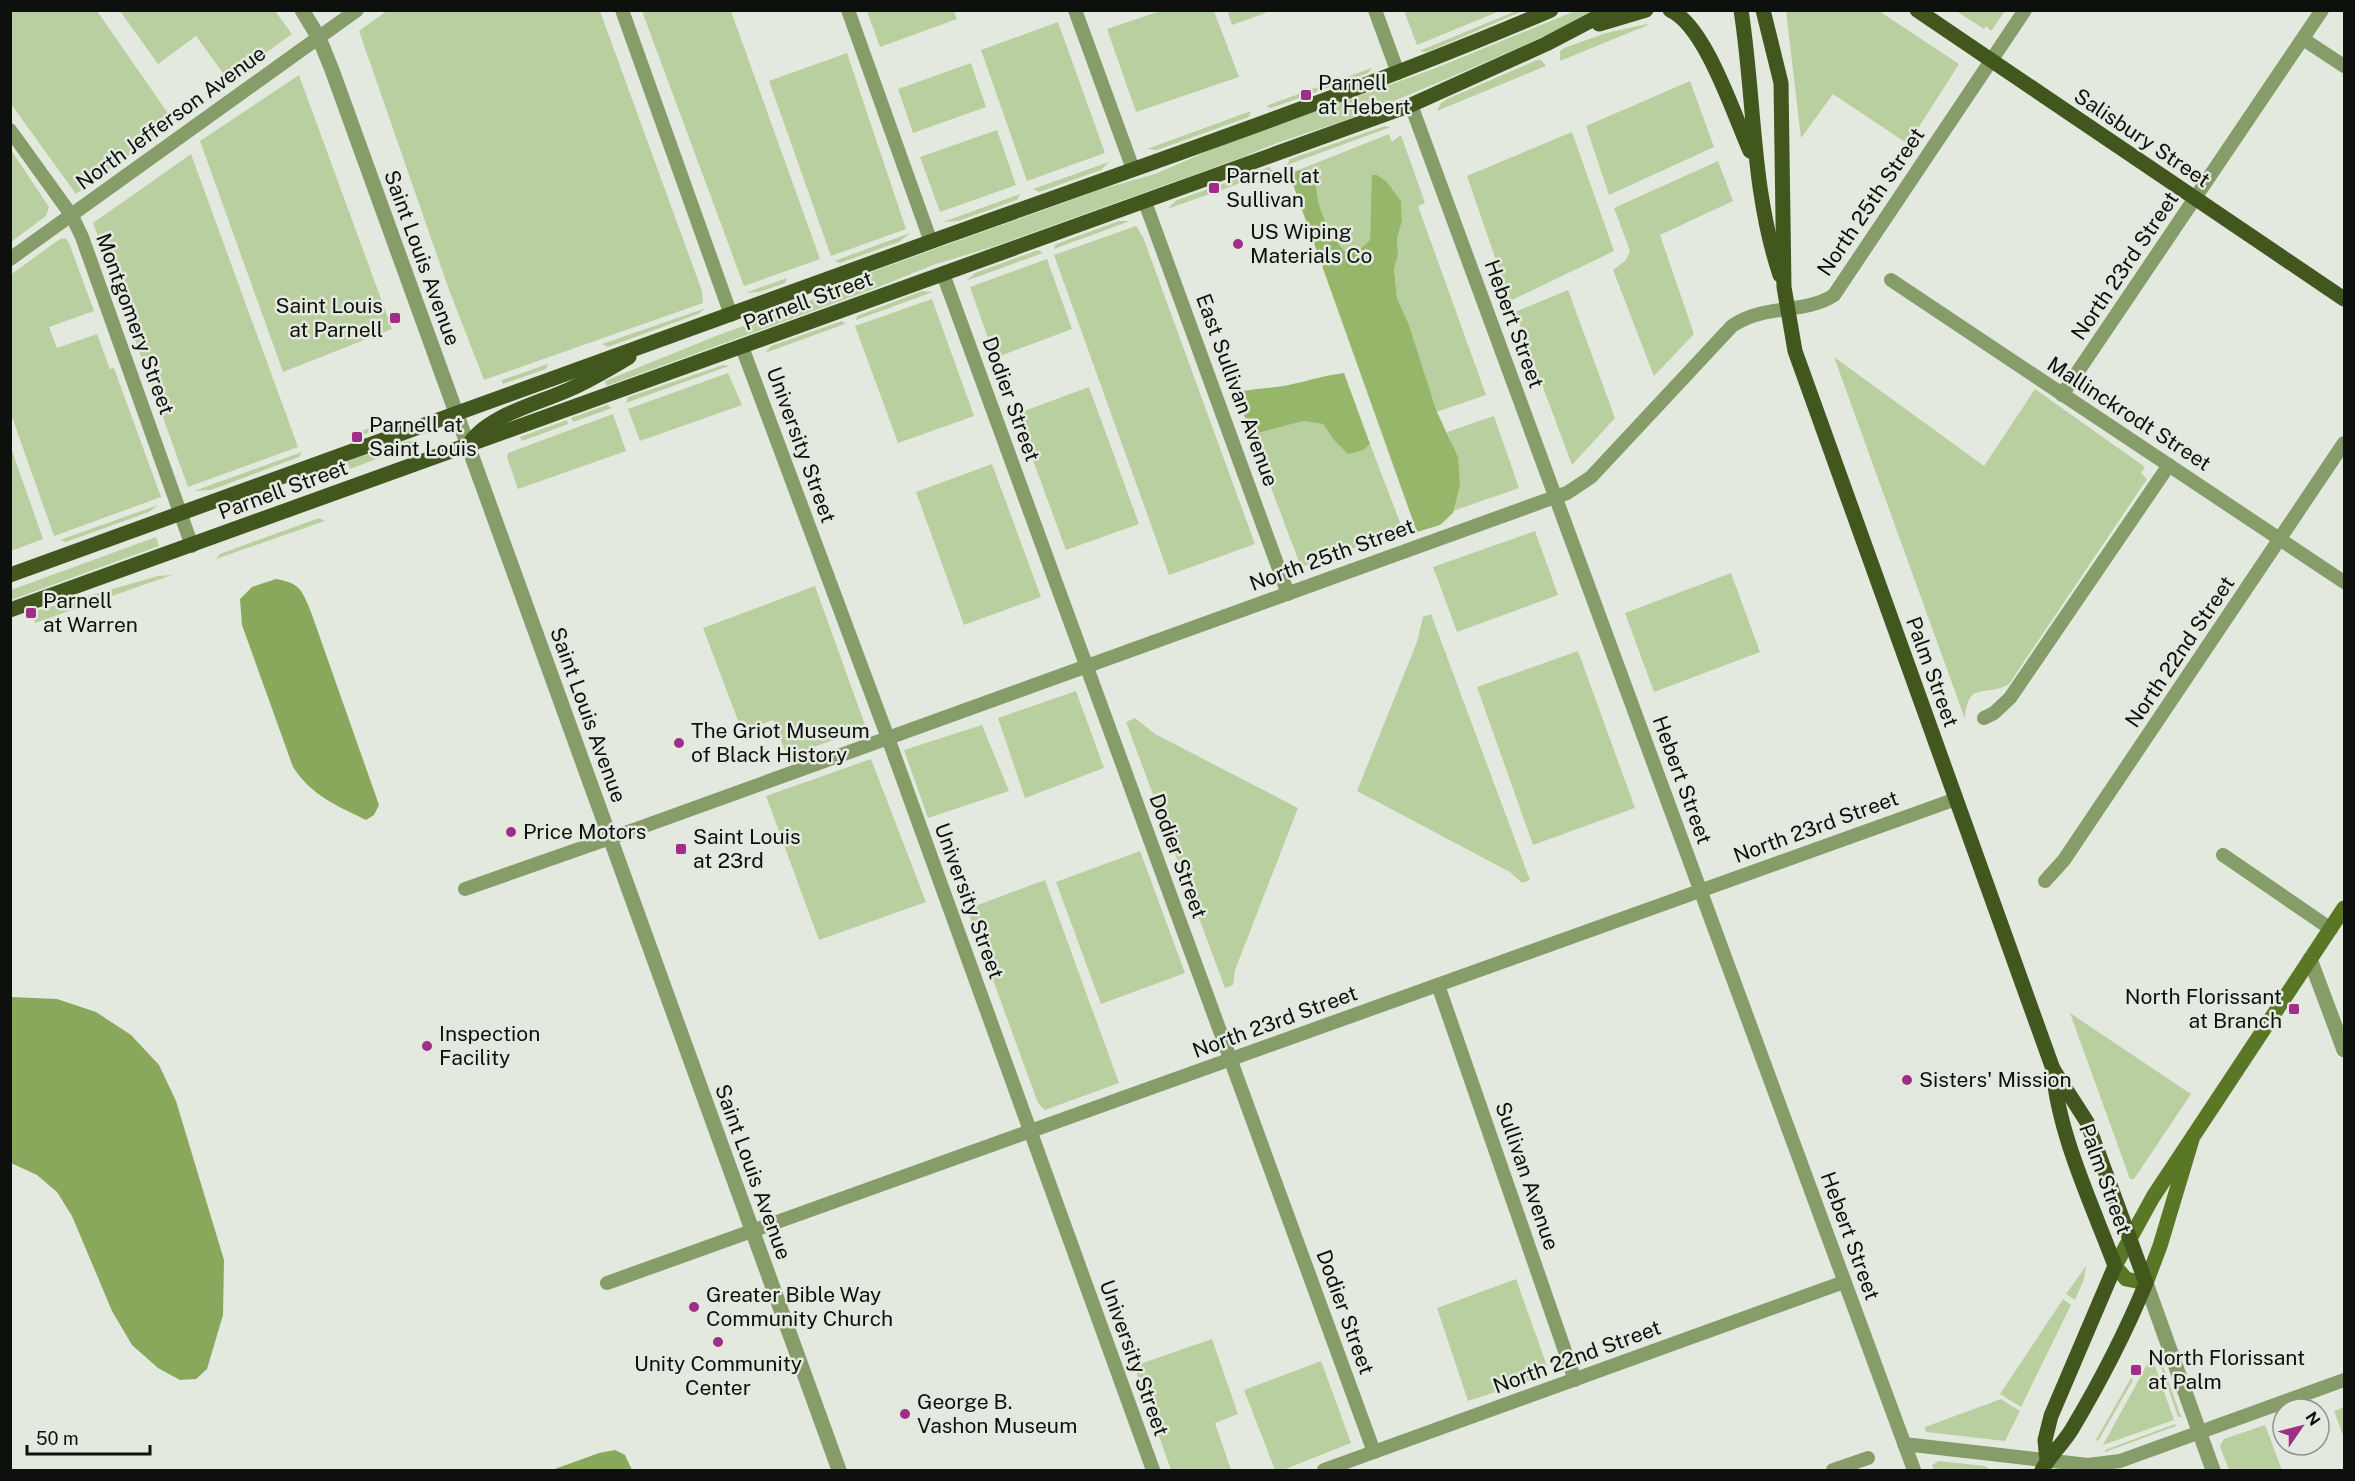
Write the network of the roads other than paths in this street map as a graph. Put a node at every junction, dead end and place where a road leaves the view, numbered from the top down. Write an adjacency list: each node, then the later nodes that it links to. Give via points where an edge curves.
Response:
1 (302, 10): 17 (street, Saint Louis Avenue)
2 (357, 10): 17 (street, North Jefferson Avenue)
3 (622, 10): 36 (street)
4 (848, 10): 29 (street)
5 (1075, 10): 25 (street)
6 (1376, 10): 21 (street)
7 (1551, 10): 21 (main road, Parnell Street)
8 (1611, 10): 16 (main road, Parnell Street)
9 (1646, 10): 16 (main road)
10 (1670, 10): 24 (main road, via 1684,19 1699,38)
11 (1741, 10): 24 (main road)
12 (1763, 10): 33 (main road, via 1782,99)
13 (1917, 10): 19 (main road, Salisbury Street)
14 (2025, 10): 19 (street, North 25th Street)
15 (2322, 10): 18 (street, North 23rd Street)
16 (1568, 34): 22 (main road, Parnell Street)
17 (319, 38): 28 (street, North Jefferson Avenue); 40 (street, Saint Louis Avenue)
18 (2303, 39): 20 (street); 26 (street, North 23rd Street)
19 (1991, 61): 26 (main road, Salisbury Street); 35 (street, North 25th Street, via 1840,288 1825,300)
20 (2344, 66)
21 (1398, 73): 25 (main road, Parnell Street)
22 (1411, 105): 27 (main road, Parnell Street); 44 (street, Hebert Street)
23 (10, 130): 28 (street, Montgomery Street)
24 (1756, 163): 33 (main road, via 1772,250)
25 (1133, 169): 29 (main road, Parnell Street)
26 (2196, 199): 34 (main road, Salisbury Street); 39 (street, North 23rd Street)
27 (1145, 202): 31 (main road, Parnell Street); 50 (street, East Sullivan Avenue)
28 (72, 216): 30 (street, North Jefferson Avenue); 45 (street, Montgomery Street)
29 (931, 242): 36 (main road, Parnell Street)
30 (10, 260)
31 (943, 274): 38 (main road, Parnell Street); 52 (street, Dodier Street)
32 (1891, 280): 39 (street, Mallinckrodt Street)
33 (1784, 286): 35 (main road, Palm Street)
34 (2344, 299)
35 (1787, 308): 44 (street, North 25th Street, via 1753,314 1732,326 1591,477); 55 (main road, Palm Street, via 1801,370)
36 (730, 315): 37 (main road, Parnell Street)
37 (655, 342): 40 (main road, Parnell Street); 42 (main road, via 570,389 494,421 477,433)
38 (742, 347): 42 (main road, Parnell Street); 54 (street, University Street)
39 (2062, 395): 43 (street, Mallinckrodt Street)
40 (456, 412): 42 (street, Saint Louis Avenue); 45 (main road, Parnell Street)
41 (2344, 443): 46 (street, North 22nd Street)
42 (468, 446): 47 (main road, Parnell Street); 56 (street, Saint Louis Avenue)
43 (2169, 465): 46 (street, Mallinckrodt Street); 53 (street, via 2010,698)
44 (1555, 497): 50 (street, North 25th Street); 60 (street, Hebert Street)
45 (181, 513): 47 (street, Montgomery Street); 48 (main road, Parnell Street)
46 (2282, 540): 49 (street, Mallinckrodt Street); 58 (street, North 22nd Street, via 2064,860)
47 (192, 546): 51 (main road, Parnell Street)
48 (10, 575)
49 (2344, 582)
50 (1287, 594): 52 (street, North 25th Street)
51 (10, 610)
52 (1086, 667): 54 (street, North 25th Street); 66 (street, Dodier Street)
53 (1984, 718)
54 (888, 738): 56 (street, North 25th Street); 68 (street, University Street)
55 (1956, 799): 60 (street, North 23rd Street); 67 (main road, Palm Street)
56 (610, 839): 59 (street, North 25th Street); 70 (street, Saint Louis Avenue)
57 (2223, 855): 62 (street)
58 (2045, 881)
59 (465, 889)
60 (1700, 891): 64 (street, North 23rd Street); 73 (street, Hebert Street)
61 (2344, 911): 62 (main road)
62 (2331, 928): 63 (main road)
63 (2310, 959): 65 (street); 69 (main road)
64 (1438, 985): 66 (street, North 23rd Street); 76 (street, Sullivan Avenue)
65 (2344, 1050)
66 (1232, 1060): 68 (street, North 23rd Street); 80 (street, Dodier Street)
67 (2054, 1069): 71 (main road, Palm Street, via 2087,1122); 72 (main road, Palm Street, via 2062,1123)
68 (1030, 1132): 70 (street, North 23rd Street); 84 (street, University Street)
69 (2193, 1136): 71 (main road); 75 (main road)
70 (753, 1232): 74 (street, North 23rd Street); 83 (street, Saint Louis Avenue)
71 (2130, 1238): 72 (main road); 75 (main road, Palm Street)
72 (2115, 1266): 75 (main road, Palm Street, via 2126,1279); 82 (main road, via 2051,1416)
73 (1844, 1282): 76 (street, North 22nd Street); 79 (street, Hebert Street)
74 (607, 1283)
75 (2146, 1283): 78 (street, Palm Street); 82 (main road, via 2090,1397 2061,1446)
76 (1575, 1380): 80 (street, North 22nd Street)
77 (2344, 1380): 78 (street)
78 (2199, 1433): 82 (street, via 2120,1461); 88 (street, Palm Street)
79 (1904, 1444): 82 (street); 87 (street, Hebert Street)
80 (1374, 1452): 85 (street, North 22nd Street)
81 (1868, 1458): 86 (street)
82 (2044, 1466)
83 (839, 1470)
84 (1153, 1470)
85 (1324, 1470)
86 (1833, 1470)
87 (1914, 1470)
88 (2213, 1470)

